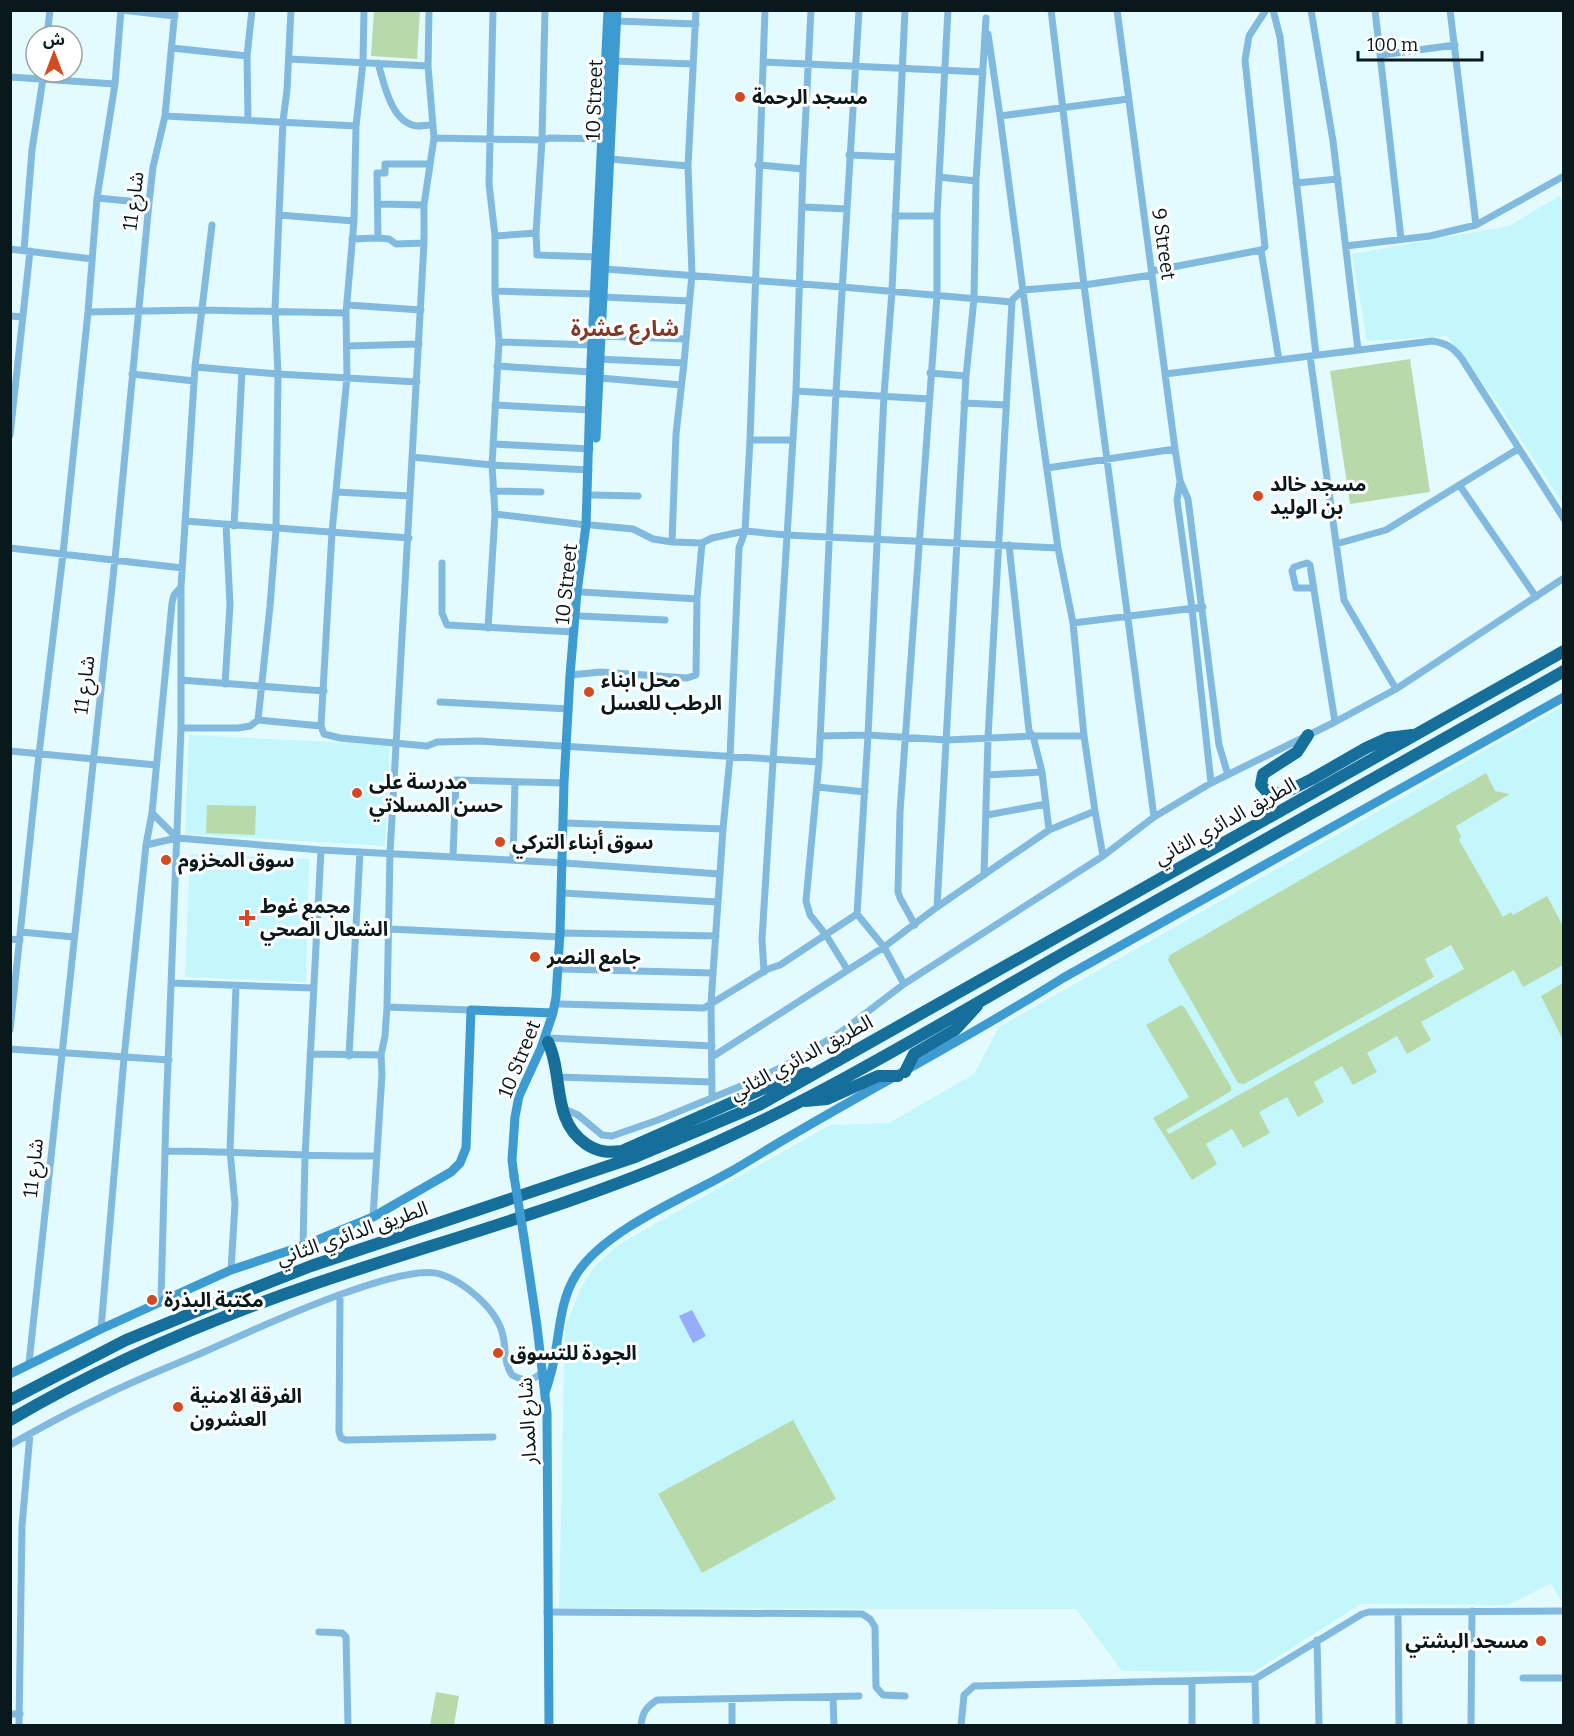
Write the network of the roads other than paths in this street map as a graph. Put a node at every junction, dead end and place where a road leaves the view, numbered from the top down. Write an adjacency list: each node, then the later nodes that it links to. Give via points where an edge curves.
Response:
1 (252, 10): 29 (street)
2 (291, 10): 30 (street)
3 (364, 10): 32 (street)
4 (429, 10): 37 (street)
5 (493, 10): 55 (street)
6 (545, 10): 56 (street)
7 (608, 10): 54 (main road, 10 Street)
8 (616, 10): 24 (main road, 10 Street)
9 (696, 10): 25 (street)
10 (765, 10): 33 (street)
11 (811, 10): 36 (street)
12 (859, 10): 38 (street)
13 (905, 10): 39 (street)
14 (948, 10): 40 (street)
15 (1051, 10): 46 (street)
16 (1117, 10): 45 (street, 9 Street)
17 (1266, 10): 89 (street, via 1249,36 1245,60 1265,247)
18 (1273, 10): 68 (street, via 1280,37)
19 (1311, 10): 66 (street)
20 (1375, 10): 28 (street)
21 (1450, 10): 26 (street)
22 (175, 13): 27 (street, شارع 11); 44 (street, via 122,10)
23 (985, 14): 41 (street); 48 (street)
24 (616, 21): 25 (street); 31 (main road, 10 Street)
25 (696, 24): 35 (street)
26 (1455, 45): 28 (street); 80 (street)
27 (172, 48): 29 (street); 47 (street, شارع 11)
28 (1381, 55): 85 (street)
29 (247, 56): 49 (street)
30 (289, 59): 32 (street); 50 (street)
31 (614, 61): 35 (street); 54 (main road, 10 Street)
32 (363, 62): 34 (street); 52 (street)
33 (763, 62): 36 (street); 61 (street)
34 (378, 63): 37 (street); 51 (street, via 387,93 405,122)
35 (693, 64): 62 (street)
36 (808, 64): 38 (street); 63 (street)
37 (428, 66): 51 (street)
38 (857, 66): 39 (street); 57 (street)
39 (903, 68): 40 (street); 58 (street)
40 (946, 70): 41 (street); 65 (street)
41 (983, 72): 67 (street)
42 (84, 81): 44 (street)
43 (43, 84): 90 (street, via 32,150)
44 (115, 84): 69 (street)
45 (1128, 99): 46 (street); 94 (street, 9 Street)
46 (1062, 108): 48 (street); 98 (street)
47 (165, 116): 49 (street); 70 (street, شارع 11)
48 (1000, 116): 100 (street)
49 (248, 119): 50 (street)
50 (283, 121): 52 (street); 75 (street)
51 (432, 125): 53 (street)
52 (356, 126): 78 (street)
53 (434, 138): 55 (street); 60 (street)
54 (606, 139): 56 (street); 59 (main road, 10 Street); 91 (main road, 10 Street)
55 (489, 140): 56 (street); 82 (street)
56 (542, 140): 81 (street)
57 (849, 155): 58 (street); 74 (street)
58 (898, 157): 76 (street)
59 (609, 159): 62 (street); 93 (main road, 10 Street)
60 (429, 164): 71 (street, via 385,164 385,173 377,173); 72 (street)
61 (758, 165): 63 (street); 96 (street)
62 (688, 166): 95 (street)
63 (803, 169): 73 (street)
64 (1563, 176): 80 (street)
65 (939, 177): 67 (street); 77 (street)
66 (1338, 179): 68 (street); 87 (street)
67 (976, 181): 105 (street)
68 (1296, 183): 122 (street)
69 (97, 198): 70 (street); 92 (street)
70 (149, 203): 109 (street, شارع 11)
71 (379, 204): 72 (street); 83 (street)
72 (424, 205): 86 (street)
73 (803, 207): 74 (street); 97 (street)
74 (847, 209): 99 (street)
75 (279, 215): 78 (street); 111 (street)
76 (895, 216): 77 (street); 102 (street)
77 (937, 216): 104 (street)
78 (354, 221): 84 (street)
79 (212, 225): 110 (street)
80 (1476, 225): 85 (street)
81 (536, 233): 82 (street); 91 (street, via 537,255)
82 (495, 236): 101 (street)
83 (378, 238): 84 (street); 86 (street, via 396,244)
84 (352, 239): 108 (street)
85 (1401, 239): 87 (street)
86 (424, 243): 112 (street)
87 (1346, 246): 121 (street)
88 (10, 249): 90 (street)
89 (1261, 250): 94 (street); 124 (street)
90 (27, 251): 92 (street); 115 (street)
91 (597, 257): 103 (main road, 10 Street)
92 (92, 259): 113 (street)
93 (605, 269): 95 (street); 103 (main road, 10 Street)
94 (1152, 273): 98 (street); 133 (street, 9 Street)
95 (692, 274): 96 (street); 106 (street)
96 (754, 281): 97 (street); 150 (street)
97 (800, 284): 99 (street); 141 (street)
98 (1084, 285): 100 (street); 157 (street)
99 (842, 287): 102 (street); 142 (street)
100 (1023, 290): 107 (street); 159 (street)
101 (495, 291): 103 (street); 118 (street)
102 (892, 291): 104 (street); 143 (street)
103 (599, 296): 106 (street); 116 (main road, 10 Street)
104 (937, 296): 105 (street); 130 (street)
105 (974, 299): 107 (street); 134 (street)
106 (689, 301): 117 (street)
107 (1012, 302): 147 (street)
108 (347, 309): 111 (street); 112 (street); 120 (street)
109 (138, 310): 110 (street); 113 (street); 131 (street, شارع 11)
110 (201, 310): 111 (street); 127 (street)
111 (275, 310): 132 (street)
112 (421, 310): 119 (street)
113 (88, 312): 191 (street)
114 (10, 316): 115 (street)
115 (22, 317): 140 (street)
116 (595, 339): 117 (street); 118 (street); 123 (main road, 10 Street)
117 (687, 339): 125 (street)
118 (499, 342): 126 (street)
119 (419, 344): 120 (street); 138 (street)
120 (347, 345): 135 (street)
121 (1358, 350): 122 (street); 155 (street, via 1432,342 1455,349)
122 (1313, 356): 124 (street); 186 (street)
123 (596, 359): 125 (street); 129 (main road, 10 Street); 136 (main road, 10 Street)
124 (1279, 360): 133 (street)
125 (684, 363): 139 (street)
126 (497, 366): 129 (street); 146 (street)
127 (195, 367): 128 (street); 137 (street)
128 (242, 371): 132 (street); 174 (street)
129 (591, 372): 148 (main road, 10 Street)
130 (930, 373): 134 (street); 144 (street)
131 (132, 374): 137 (street); 192 (street, شارع 11)
132 (278, 374): 135 (street); 175 (street)
133 (1166, 374): 154 (street, 9 Street)
134 (966, 376): 145 (street)
135 (347, 377): 138 (street); 164 (street)
136 (600, 378): 139 (street); 166 (main road, 10 Street)
137 (194, 381): 171 (street)
138 (417, 382): 156 (street)
139 (681, 385): 183 (street)
140 (13, 389): 149 (street)
141 (796, 391): 142 (street); 151 (street)
142 (836, 392): 143 (street); 179 (street)
143 (884, 395): 144 (street); 181 (street)
144 (929, 399): 182 (street)
145 (964, 403): 147 (street); 185 (street)
146 (495, 405): 148 (street); 152 (street)
147 (1005, 405): 187 (street)
148 (590, 410): 153 (main road, 10 Street)
149 (10, 435)
150 (750, 440): 151 (street); 176 (street)
151 (793, 440): 178 (street)
152 (493, 444): 153 (street); 158 (street)
153 (590, 449): 160 (main road, 10 Street)
154 (1174, 449): 157 (street); 161 (street, 9 Street)
155 (1518, 449): 162 (street); 170 (street)
156 (412, 457): 158 (street); 167 (street)
157 (1107, 460): 159 (street); 204 (street)
158 (492, 465): 160 (street); 163 (street)
159 (1047, 468): 190 (street)
160 (589, 470): 173 (main road, 10 Street)
161 (1180, 481): 201 (street, 9 Street, via 1188,499); 202 (street, 9 Street, via 1177,500)
162 (1460, 486): 186 (street, via 1386,530); 199 (street)
163 (493, 491): 165 (street); 169 (street)
164 (336, 492): 167 (street); 177 (street)
165 (541, 492)
166 (593, 495): 168 (street); 173 (main road, 10 Street)
167 (410, 496): 180 (street)
168 (638, 496)
169 (495, 514): 173 (street); 207 (street)
170 (1563, 519)
171 (185, 521): 172 (street); 194 (street)
172 (226, 525): 174 (street); 213 (street, via 230,605)
173 (588, 525): 183 (street, via 626,528); 198 (main road, 10 Street); 208 (main road, 10 Street)
174 (234, 526): 175 (street)
175 (276, 530): 177 (street); 214 (street)
176 (745, 531): 178 (street); 184 (street); 237 (street, via 739,548)
177 (332, 532): 180 (street); 216 (street)
178 (786, 535): 179 (street); 239 (street)
179 (829, 536): 181 (street); 228 (street)
180 (409, 538): 233 (street)
181 (876, 539): 182 (street); 224 (street)
182 (919, 541): 185 (street); 231 (street)
183 (672, 542): 184 (street)
184 (702, 543): 200 (street)
185 (957, 543): 187 (street); 232 (street)
186 (1336, 544): 215 (street, via 1344,600)
187 (998, 545): 188 (street); 230 (street)
188 (1009, 545): 190 (street); 229 (street, via 1029,731)
189 (10, 548): 191 (street)
190 (1058, 548): 206 (street)
191 (63, 554): 192 (street); 236 (street)
192 (115, 559): 194 (street); 238 (street, شارع 11)
193 (442, 563): 207 (street, via 442,613 447,625)
194 (182, 568): 196 (street)
195 (1563, 578): 199 (street)
196 (181, 587): 212 (street); 241 (street, via 172,603)
197 (1313, 588): 221 (street)
198 (582, 592): 200 (street); 203 (main road, 10 Street)
199 (1536, 597): 215 (street)
200 (697, 598): 211 (street, via 696,675 687,678)
201 (1203, 608): 202 (street); 244 (street, 9 Street, via 1219,745)
202 (1192, 609): 204 (street); 247 (street, 9 Street)
203 (580, 616): 205 (street); 211 (main road, 10 Street)
204 (1127, 616): 206 (street); 254 (street)
205 (665, 620)
206 (1073, 623): 225 (street)
207 (488, 628): 208 (street)
208 (573, 632): 211 (main road, 10 Street)
209 (1563, 649): 227 (highway, الطريق الدائري الثاني)
210 (1563, 671): 290 (highway, الطريق الدائري الثاني)
211 (573, 674): 219 (main road, 10 Street); 234 (main road, 10 Street)
212 (181, 680): 213 (street); 223 (street)
213 (225, 684): 214 (street)
214 (261, 685): 216 (street); 220 (street)
215 (1396, 688): 221 (street)
216 (324, 691): 222 (street)
217 (1563, 697): 308 (main road, via 1073,972)
218 (440, 702): 219 (street)
219 (569, 710): 234 (main road, 10 Street)
220 (258, 720): 222 (street); 223 (street, via 238,728)
221 (1335, 722): 226 (street)
222 (321, 726): 233 (street, via 328,736)
223 (181, 728): 258 (street)
224 (868, 735): 228 (street); 231 (street); 249 (street)
225 (1084, 735): 229 (street); 251 (street)
226 (1308, 735): 227 (highway, via 1297,752 1263,774 1261,785 1270,795 1304,783 1388,738); 244 (street)
227 (1416, 735): 307 (highway, الطريق الدائري الثاني)
228 (820, 736): 240 (street)
229 (1033, 736): 230 (street); 242 (street)
230 (988, 738): 232 (street); 243 (street)
231 (906, 739): 232 (street); 273 (street, via 898,892)
232 (947, 741): 271 (street)
233 (396, 744): 234 (street, via 427,746 437,742 479,741); 262 (street)
234 (569, 746): 237 (street); 246 (main road, 10 Street); 255 (main road, 10 Street)
235 (10, 751): 236 (street)
236 (39, 754): 238 (street); 277 (street)
237 (730, 757): 239 (street); 256 (street)
238 (92, 759): 241 (street); 279 (street, شارع 11)
239 (773, 759): 240 (street); 284 (street, via 762,939)
240 (819, 762): 248 (street)
241 (156, 765): 252 (street)
242 (1042, 772): 243 (street); 250 (street)
243 (987, 775): 253 (street)
244 (1228, 775): 247 (street)
245 (515, 782): 246 (street); 263 (street, via 455,782); 265 (street)
246 (564, 783): 266 (main road, 10 Street)
247 (1211, 783): 254 (street)
248 (817, 787): 249 (street); 276 (street, via 806,901 810,915)
249 (865, 792): 272 (street)
250 (1046, 804): 253 (street); 257 (street)
251 (1095, 811): 257 (street); 264 (street)
252 (152, 813): 258 (street); 259 (street)
253 (987, 815): 268 (street)
254 (1154, 817): 264 (street)
255 (566, 823): 256 (street); 266 (main road, 10 Street)
256 (723, 829): 267 (street)
257 (1049, 830): 268 (street)
258 (177, 838): 259 (street); 260 (street); 286 (street)
259 (146, 845): 305 (street)
260 (321, 850): 261 (street); 289 (street)
261 (360, 852): 262 (street); 303 (street)
262 (390, 854): 263 (street); 274 (street)
263 (453, 856): 265 (street)
264 (1103, 856): 287 (street)
265 (513, 860): 266 (street)
266 (563, 863): 267 (street); 269 (main road, 10 Street); 275 (main road, 10 Street)
267 (720, 874): 270 (street)
268 (984, 875): 271 (street)
269 (563, 893): 270 (street); 275 (main road, 10 Street)
270 (718, 902): 278 (street)
271 (937, 908): 273 (street)
272 (857, 914): 276 (street); 281 (street)
273 (915, 925): 281 (street)
274 (389, 929): 275 (street); 293 (street)
275 (561, 935): 278 (street); 282 (main road, 10 Street); 295 (main road, 10 Street)
276 (826, 935): 283 (street); 284 (street)
277 (20, 936): 279 (street); 280 (street); 296 (street)
278 (716, 936): 285 (street)
279 (74, 937): 300 (street, شارع 11)
280 (10, 939)
281 (884, 947): 283 (street); 287 (street)
282 (561, 969): 285 (street); 292 (main road, 10 Street)
283 (847, 969): 304 (street)
284 (764, 972): 291 (street)
285 (713, 973): 291 (street)
286 (172, 983): 288 (street); 306 (street)
287 (904, 984): 311 (street, via 841,1032 797,1059)
288 (236, 986): 289 (street); 316 (street)
289 (314, 988): 301 (street)
290 (982, 999): 308 (highway, via 955,1030 914,1054); 312 (highway, الطريق الدائري الثاني)
291 (711, 1003): 292 (street, via 704,1008); 298 (street)
292 (559, 1004): 297 (main road, 10 Street)
293 (387, 1007): 294 (street); 302 (street)
294 (471, 1010): 295 (main road); 319 (main road, via 466,1148 460,1164)
295 (553, 1013): 314 (main road, 10 Street)
296 (10, 1030)
297 (548, 1040): 298 (street); 309 (highway); 314 (main road, 10 Street)
298 (712, 1046): 304 (street)
299 (10, 1049): 300 (street)
300 (62, 1054): 305 (street); 325 (street, شارع 11)
301 (310, 1054): 303 (street); 317 (street)
302 (381, 1055): 303 (street); 318 (street)
303 (350, 1056)
304 (712, 1057): 310 (street)
305 (124, 1058): 306 (street); 324 (street)
306 (169, 1060): 315 (street)
307 (825, 1068): 313 (highway, via 784,1079 622,1151 609,1153 595,1150 572,1132); 329 (highway, الطريق الدائري الثاني, via 759,1105 635,1157 311,1266 229,1298 126,1340)
308 (901, 1074): 312 (highway, via 878,1076 827,1100); 328 (main road, via 601,1247 568,1289)
309 (557, 1077): 310 (street); 313 (highway)
310 (712, 1082): 311 (street)
311 (712, 1097): 313 (street, via 607,1137)
312 (798, 1101): 330 (highway, الطريق الدائري الثاني, via 698,1151 628,1179 232,1313 132,1357)
313 (562, 1108)
314 (514, 1117): 326 (main road, شارع المدار, bridge, via 512,1160)
315 (165, 1151): 316 (street); 323 (street)
316 (230, 1151): 317 (street); 321 (street, via 235,1204)
317 (305, 1156): 318 (street); 320 (street)
318 (377, 1156): 319 (street)
319 (373, 1217): 320 (main road)
320 (303, 1246): 321 (main road)
321 (231, 1270): 323 (main road)
322 (340, 1295): 326 (street, via 399,1277 440,1274 466,1289 492,1312 503,1334 512,1375 530,1380); 331 (street, via 99,1397); 332 (street, via 341,1438)
323 (161, 1301): 324 (main road)
324 (101, 1329): 325 (main road)
325 (29, 1364): 327 (main road)
326 (543, 1371): 328 (main road, شارع المدار)
327 (10, 1374)
328 (545, 1393): 336 (main road, شارع المدار)
329 (10, 1400)
330 (10, 1420)
331 (30, 1434): 333 (street); 349 (street, via 22,1526)
332 (494, 1437)
333 (10, 1445)
334 (1472, 1611): 335 (street); 337 (street); 361 (street)
335 (1563, 1611)
336 (547, 1612): 345 (street, via 862,1614 875,1626 876,1687 884,1695); 352 (main road, شارع المدار)
337 (1398, 1612): 339 (street, via 1362,1614); 360 (street)
338 (319, 1632): 351 (street, via 342,1633 346,1637)
339 (1317, 1640): 342 (street); 359 (street)
340 (1523, 1678): 341 (street)
341 (1563, 1678)
342 (1255, 1679): 343 (street); 358 (street)
343 (1192, 1681): 356 (street, via 974,1686 964,1695); 357 (street)
344 (859, 1696): 346 (street)
345 (905, 1696)
346 (833, 1697): 347 (street); 355 (street)
347 (732, 1699): 353 (street, via 657,1700 647,1707); 354 (street)
348 (10, 1714): 349 (street)
349 (20, 1714): 350 (street)
350 (19, 1725)
351 (348, 1725)
352 (549, 1725)
353 (642, 1725)
354 (732, 1725)
355 (834, 1725)
356 (962, 1725)
357 (1192, 1725)
358 (1256, 1725)
359 (1319, 1725)
360 (1399, 1725)
361 (1471, 1725)

